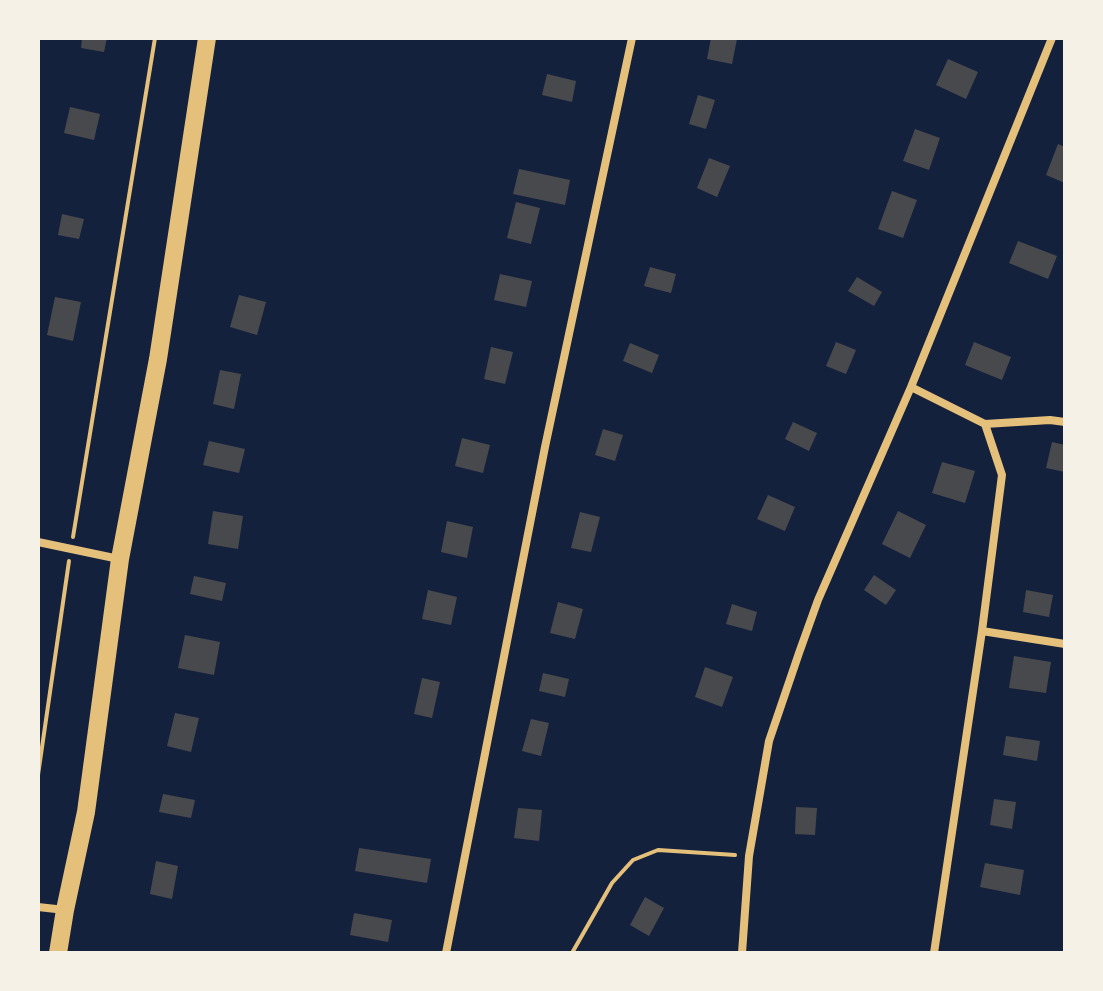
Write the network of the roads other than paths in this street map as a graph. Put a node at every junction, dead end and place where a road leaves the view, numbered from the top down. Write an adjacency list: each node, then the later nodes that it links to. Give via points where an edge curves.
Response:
1 (207, 38): 8 (main road, via 158,359)
2 (632, 38): 14 (street)
3 (1052, 38): 4 (street)
4 (911, 387): 6 (street); 15 (street, via 818,600 769,741 749,856)
5 (1065, 422): 6 (street)
6 (985, 424): 9 (street, via 1002,475)
7 (38, 542): 8 (street)
8 (120, 559): 12 (main road, via 86,812)
9 (982, 631): 10 (street); 16 (street)
10 (1065, 644)
11 (38, 907): 12 (street)
12 (65, 910): 13 (main road)
13 (58, 953)
14 (446, 953)
15 (742, 953)
16 (934, 953)

